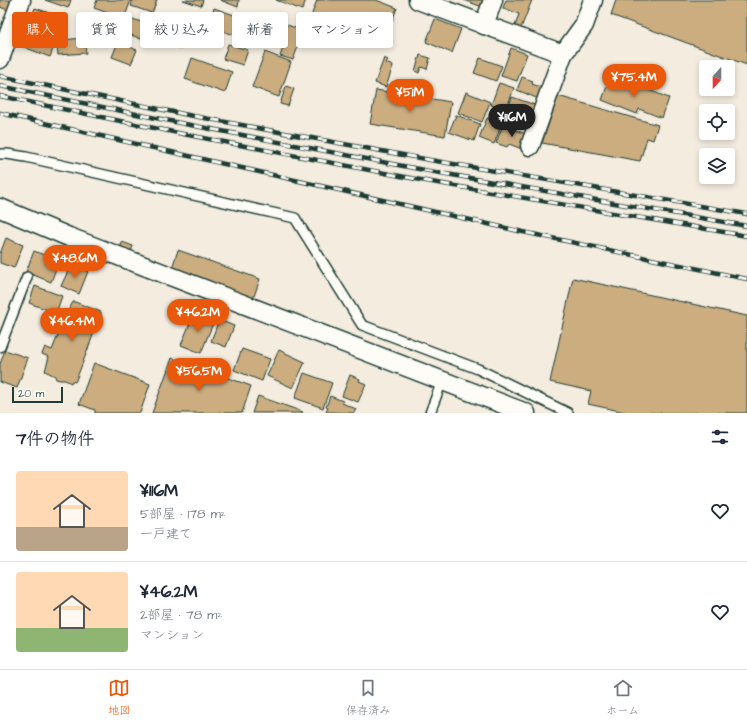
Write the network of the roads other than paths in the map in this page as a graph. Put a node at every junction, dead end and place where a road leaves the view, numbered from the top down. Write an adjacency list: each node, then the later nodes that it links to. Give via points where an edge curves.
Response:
1 (21, 0): 7 (street)
2 (418, 0): 5 (street)
3 (493, 0): 5 (street)
4 (593, 0): 6 (street, via 584,25)
5 (484, 25): 6 (street)
6 (563, 54): 8 (street)
7 (0, 59)
8 (530, 146)
9 (0, 154): 16 (lane, via 26,157 294,218 362,325 478,369)
10 (0, 208): 13 (street)
11 (27, 277): 12 (lane)
12 (0, 347)
13 (442, 381): 14 (lane); 15 (street)
14 (430, 413)
15 (526, 413)
16 (568, 413)

